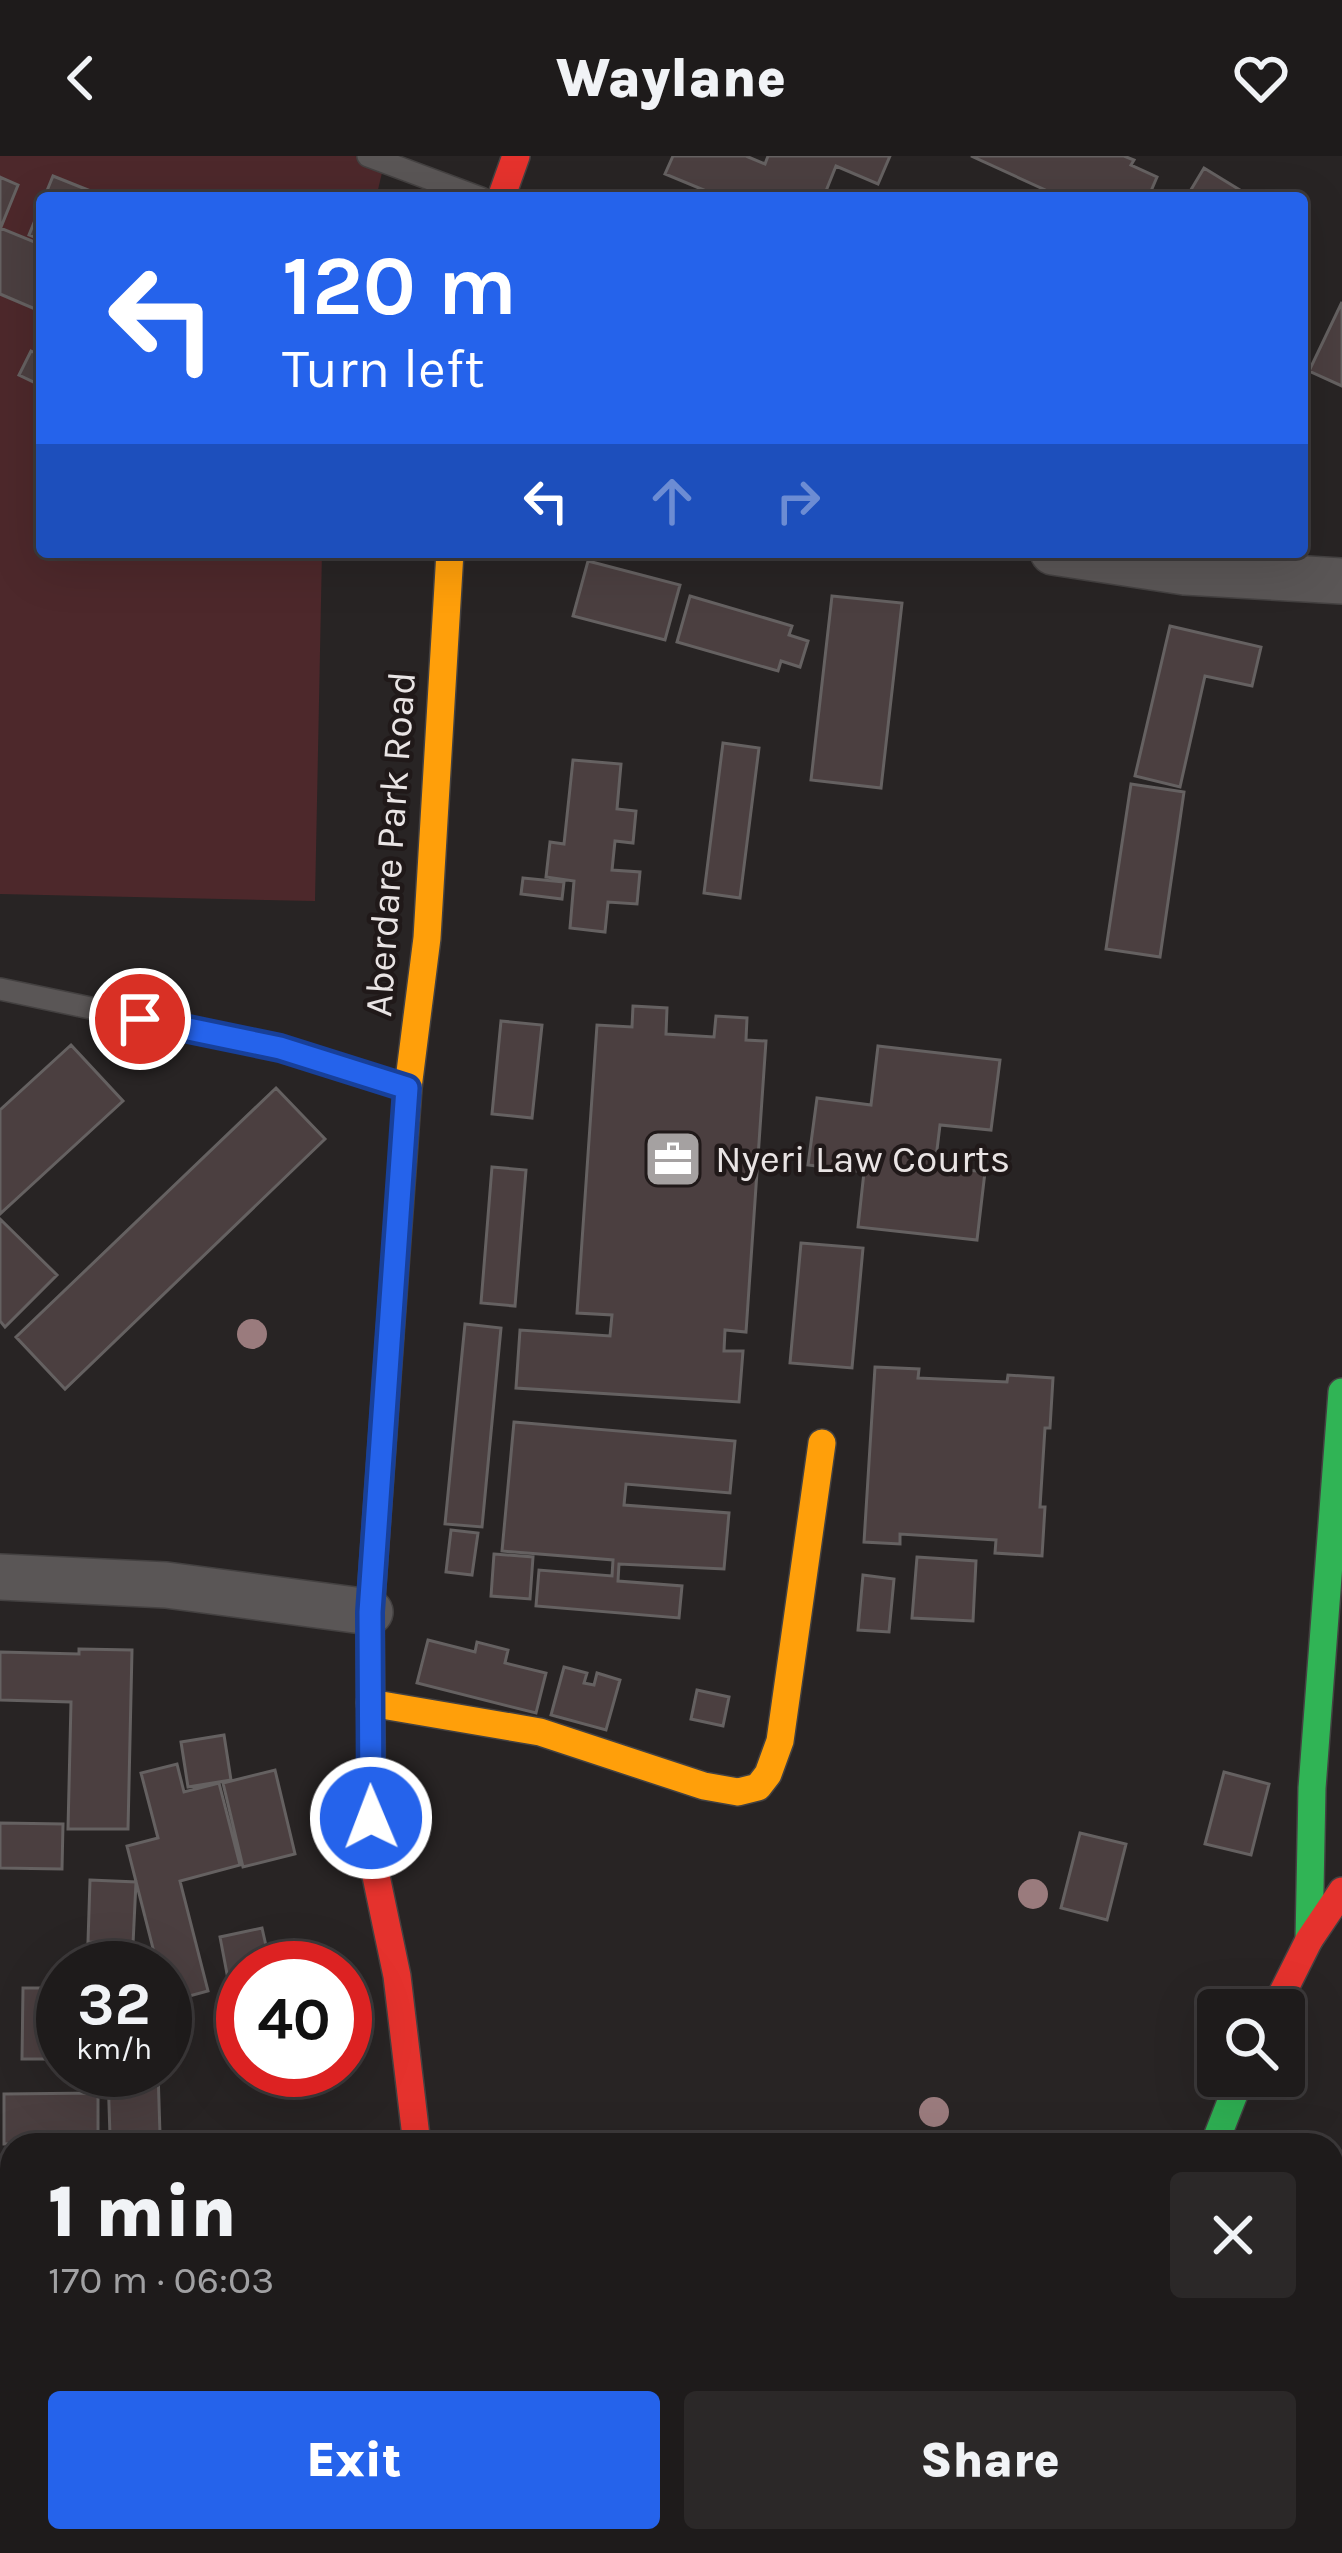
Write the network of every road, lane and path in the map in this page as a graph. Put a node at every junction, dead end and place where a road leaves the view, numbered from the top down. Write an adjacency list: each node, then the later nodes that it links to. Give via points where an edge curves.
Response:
1 (368, 156): 3 (lane)
2 (516, 156): 4 (main road)
3 (465, 192)
4 (503, 192)
5 (450, 558): 9 (main road, Aberdare Park Road, via 427,938)
6 (1093, 558): 7 (street)
7 (1342, 581)
8 (0, 989): 9 (lane, via 280,1048)
9 (407, 1088): 13 (main road, Aberdare Park Road)
10 (1342, 1392): 16 (main road, via 1312,1788)
11 (822, 1443): 14 (main road, via 780,1741 758,1786 704,1786 540,1732)
12 (0, 1576): 13 (street, via 166,1585)
13 (370, 1612): 14 (main road, Aberdare Park Road)
14 (370, 1702): 19 (main road, Aberdare Park Road, via 372,1857 397,1976)
15 (1342, 1891): 16 (main road)
16 (1309, 1940): 17 (main road)
17 (1284, 1989)
18 (1233, 2097): 20 (main road)
19 (416, 2133)
20 (1219, 2133)

